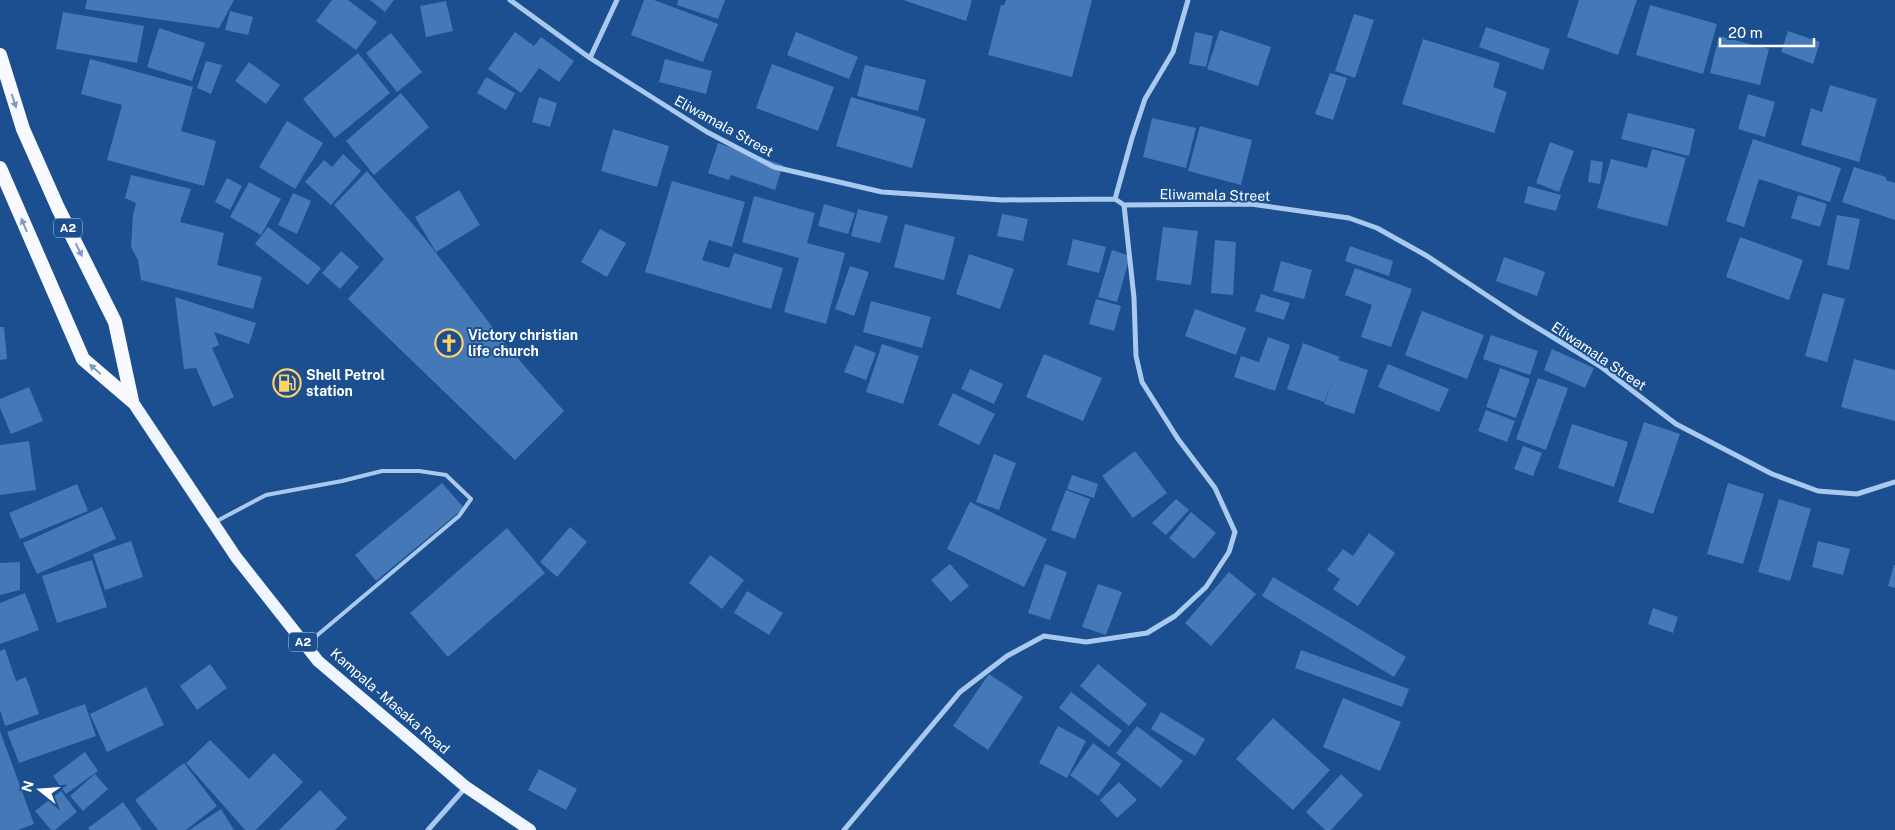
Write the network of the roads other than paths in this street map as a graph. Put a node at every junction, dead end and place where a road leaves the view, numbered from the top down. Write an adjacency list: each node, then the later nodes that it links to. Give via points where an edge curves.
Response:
1 (510, 0): 5 (street, Eliwamala Street)
2 (617, 0): 5 (street)
3 (1188, 0): 7 (street, via 1173,52 1146,99)
4 (0, 55): 9 (highway, Kampala - Masaka Road / A2, one-way to 9, via 27,138 115,322)
5 (590, 58): 7 (street, Eliwamala Street, via 706,132 774,166 882,192 1002,200)
6 (0, 168): 9 (highway, Kampala - Masaka Road / A2, one-way to 6, via 83,359)
7 (1115, 199): 8 (street)
8 (1124, 205): 10 (street, Eliwamala Street, via 1250,204 1349,218 1377,228 1427,256 1600,366 1676,424 1772,474 1818,491 1857,494); 16 (street, via 1134,298 1136,356 1142,382 1214,488 1236,532 1229,552 1206,588 1175,616 1147,633 1086,642 1044,636 1007,656 960,692)
9 (132, 401): 11 (main road, Kampala - Masaka Road / A2)
10 (1895, 482)
11 (213, 523): 12 (main road, Kampala - Masaka Road / A2); 12 (lane, via 266,495 382,471 446,475 471,499 459,516)
12 (306, 645): 13 (main road, Kampala - Masaka Road / A2, via 318,661)
13 (466, 787): 14 (street); 15 (main road, Kampala - Masaka Road / A2)
14 (428, 830)
15 (530, 830)
16 (844, 830)

